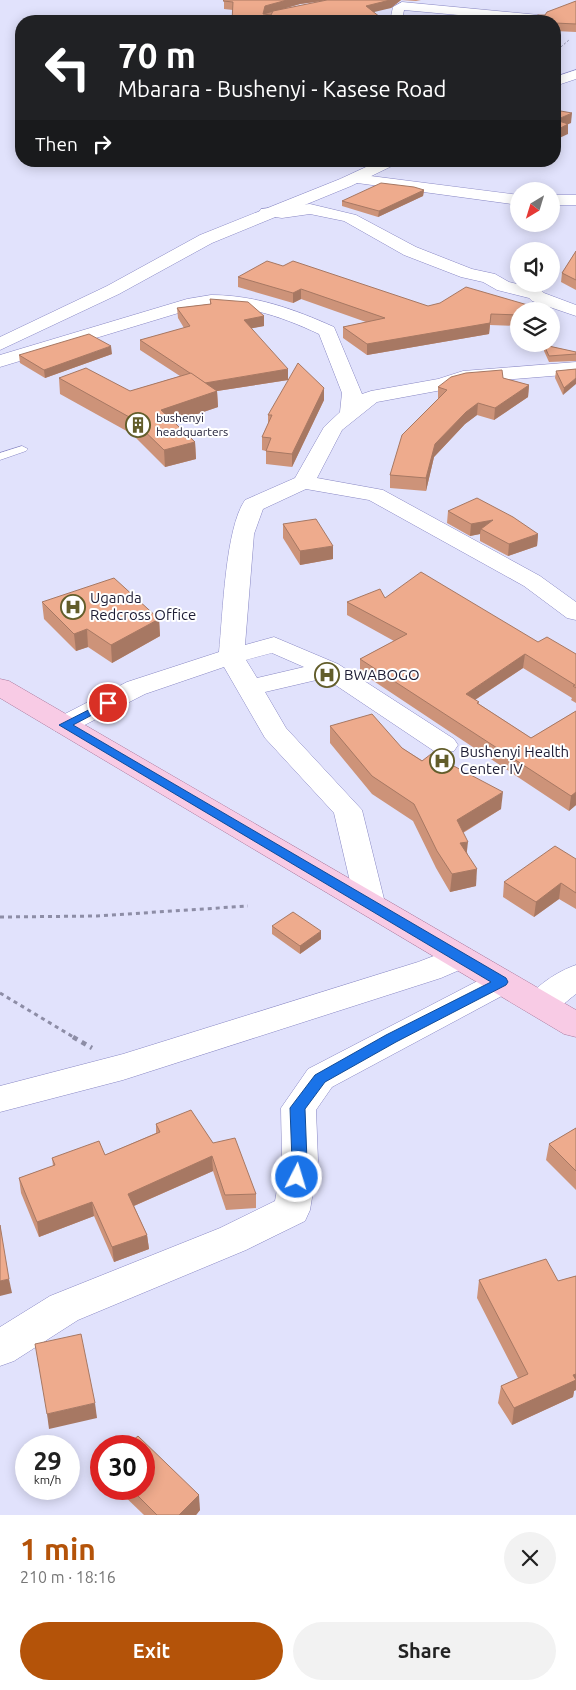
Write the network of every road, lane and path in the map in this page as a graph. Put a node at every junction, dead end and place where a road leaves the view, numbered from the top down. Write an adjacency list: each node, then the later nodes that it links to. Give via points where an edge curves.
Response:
1 (397, 15): 2 (street, via 402,6)
2 (505, 15)
3 (569, 40): 4 (path)
4 (561, 47)
5 (576, 74): 6 (street)
6 (561, 80)
7 (379, 167): 8 (street)
8 (355, 179): 9 (street); 12 (street)
9 (510, 199)
10 (560, 200): 11 (street)
11 (576, 200)
12 (267, 212): 14 (street, via 318,210 350,218 410,251 489,278 503,286); 16 (street, via 202,240 85,305)
13 (570, 290): 14 (street)
14 (535, 294): 15 (street, via 538,298)
15 (576, 311)
16 (0, 344)
17 (0, 360): 19 (street, via 193,303 229,300 270,307 328,331 352,393)
18 (576, 368): 19 (street, via 463,377 371,397)
19 (350, 414): 22 (street, via 334,427)
20 (22, 449): 21 (lane)
21 (0, 457)
22 (304, 482): 23 (street, via 375,495 532,580); 24 (street, via 253,505 243,534)
23 (576, 613)
24 (231, 656): 25 (street, via 274,645); 27 (street); 28 (street, via 136,688)
25 (329, 669): 27 (street); 29 (street)
26 (0, 687): 28 (main road)
27 (249, 688): 30 (street, via 275,732 348,810)
28 (64, 725): 30 (main road)
29 (444, 745)
30 (370, 903): 33 (main road)
31 (248, 906): 32 (path, via 97,916)
32 (0, 917)
33 (460, 957): 35 (main road); 39 (street, via 446,965)
34 (576, 977): 37 (street)
35 (502, 982): 37 (main road); 41 (street, via 320,1078 298,1108 300,1161 292,1210 234,1239 64,1308)
36 (0, 993): 39 (path)
37 (540, 1004): 38 (main road)
38 (576, 1025)
39 (123, 1067): 40 (street)
40 (0, 1099)
41 (0, 1348)

